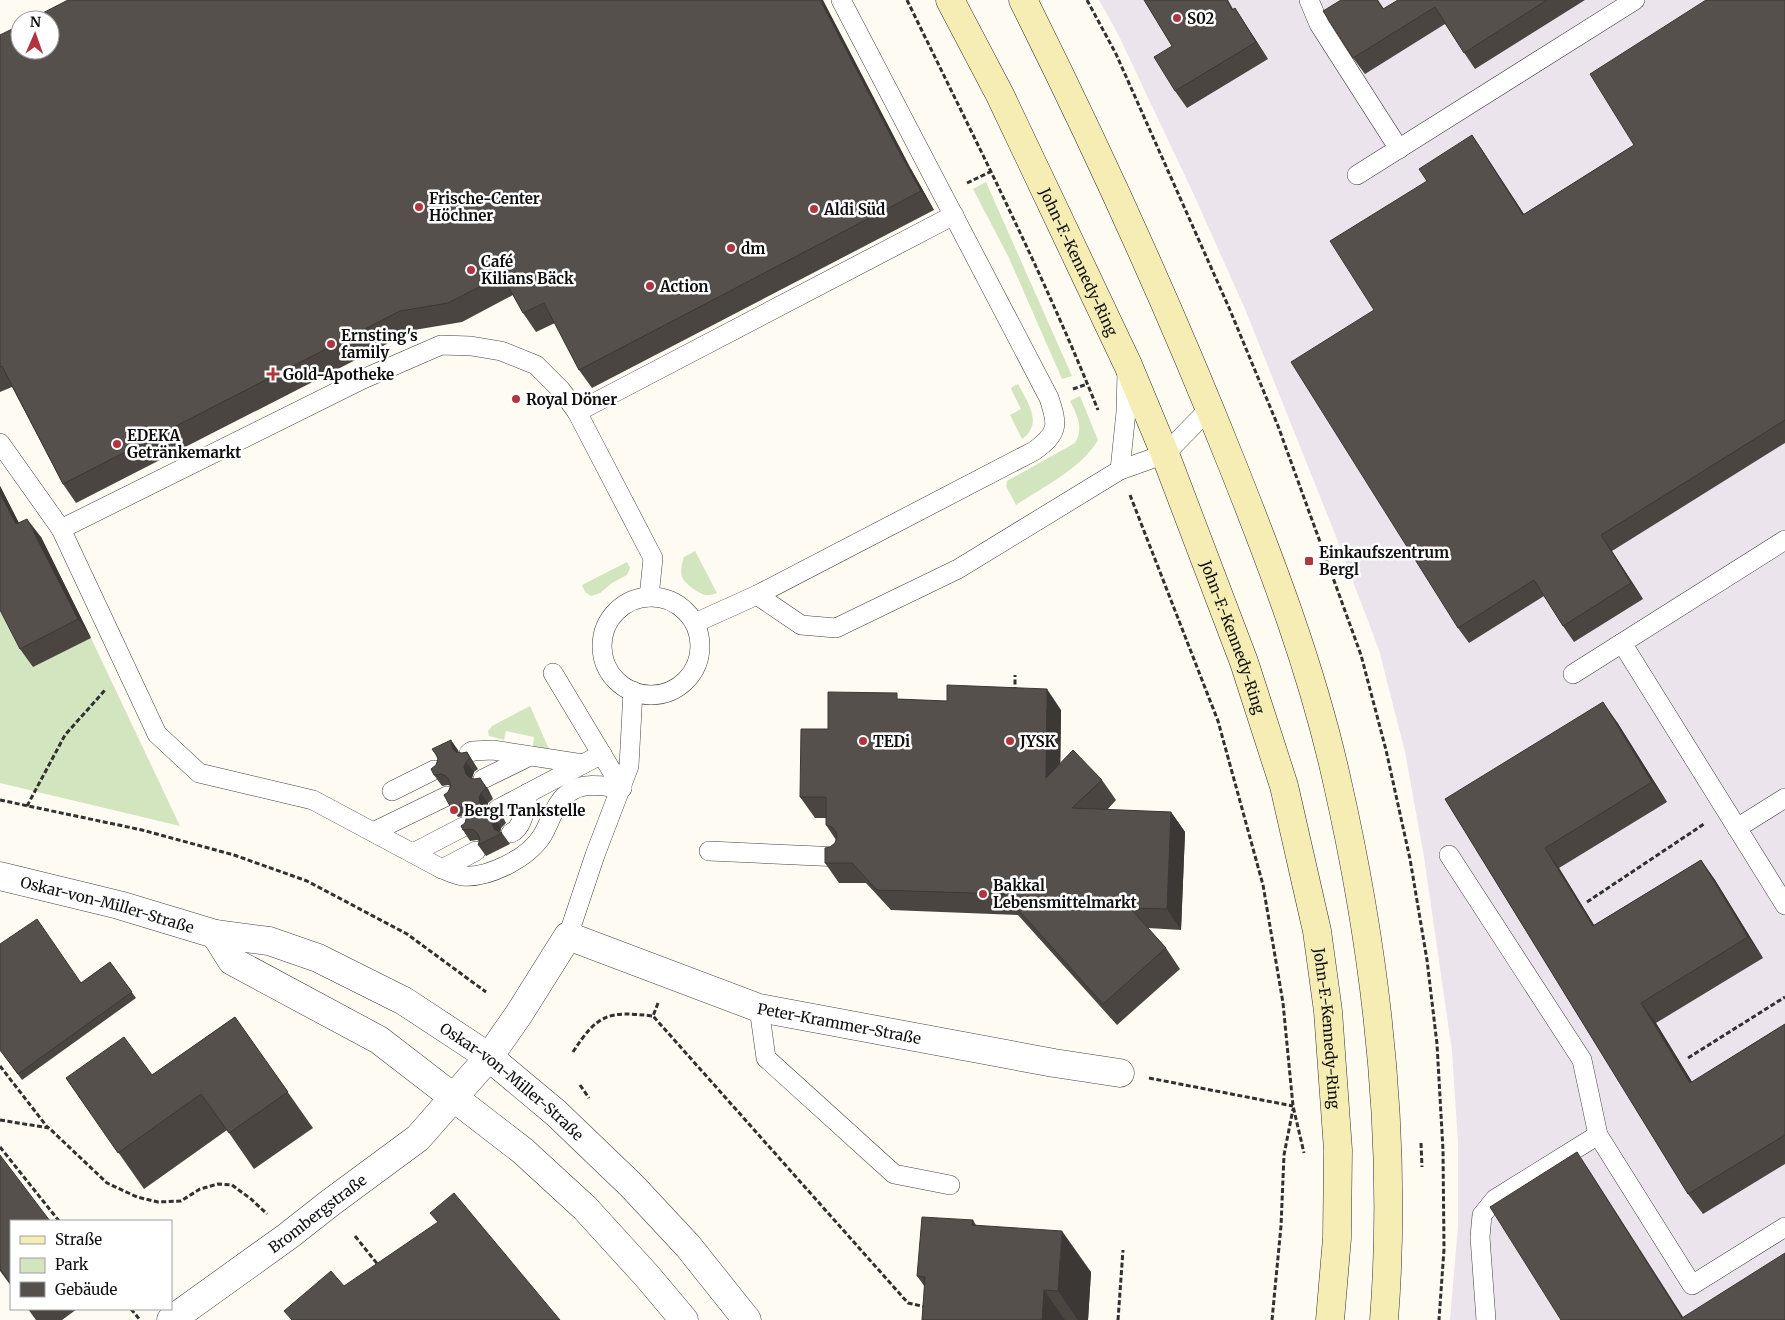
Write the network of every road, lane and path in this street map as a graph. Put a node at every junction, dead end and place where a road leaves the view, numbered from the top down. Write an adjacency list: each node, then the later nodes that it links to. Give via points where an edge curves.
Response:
1 (841, 0): 9 (lane)
2 (907, 0): 13 (path, via 990,166)
3 (950, 0): 10 (main road, John-F.-Kennedy-Ring, via 1000,95)
4 (1024, 0): 11 (main road, via 1149,264)
5 (1309, 0): 7 (lane, via 1319,24)
6 (1635, 0): 7 (lane)
7 (1398, 149): 8 (lane)
8 (1357, 175)
9 (954, 215): 12 (lane); 19 (lane, via 1049,398 1055,415 1055,430 1047,442 1034,451)
10 (1128, 365): 15 (main road, John-F.-Kennedy-Ring); 16 (lane)
11 (1210, 408): 15 (lane); 92 (main road, via 1296,636 1337,779 1353,860 1371,960 1389,1156)
12 (578, 412): 17 (lane, via 562,390 536,365 501,351 441,345 363,379); 20 (lane, via 653,558)
13 (1101, 418)
14 (0, 443): 17 (lane)
15 (1165, 454): 16 (lane); 91 (main road, John-F.-Kennedy-Ring, via 1244,662 1281,776 1316,931 1328,1011 1338,1150 1337,1238)
16 (1120, 470): 19 (lane, via 958,569 836,628 801,625); 70 (path, via 1218,721 1263,885 1283,1003)
17 (61, 528): 23 (lane)
18 (1785, 540): 22 (lane)
19 (757, 595): 21 (lane)
20 (650, 597): 21 (lane, via 664,598 679,606); 27 (lane, via 623,605 604,630 602,645 610,673)
21 (695, 623): 27 (lane, via 700,651 694,669 683,683 668,692 650,695)
22 (1622, 643): 25 (lane); 45 (lane)
23 (125, 667): 41 (path, via 65,735); 46 (lane, via 157,734 199,773 313,800)
24 (553, 673): 30 (lane)
25 (1573, 674)
26 (1016, 675): 28 (path)
27 (633, 691): 35 (lane, via 629,766)
28 (1015, 699)
29 (469, 753): 31 (lane, via 493,750)
30 (602, 754): 32 (lane); 35 (lane)
31 (530, 756): 32 (lane); 34 (lane)
32 (583, 764): 37 (lane)
33 (434, 770): 36 (lane)
34 (483, 779)
35 (622, 788): 53 (lane, via 575,788 557,804 541,837 529,851 481,876 462,876); 58 (lane)
36 (392, 791)
37 (528, 794): 42 (lane); 47 (lane, via 519,827)
38 (447, 796): 46 (lane)
39 (1785, 798): 45 (lane)
40 (0, 800): 41 (path)
41 (27, 806): 60 (path, via 234,855 307,881 407,934)
42 (498, 809)
43 (1705, 824): 55 (path)
44 (463, 827): 50 (lane)
45 (1737, 828): 56 (lane)
46 (374, 832): 50 (lane)
47 (511, 833)
48 (476, 851): 53 (lane)
49 (709, 851): 52 (lane)
50 (413, 853): 53 (lane)
51 (1449, 855): 73 (lane, via 1582,1060)
52 (840, 857)
53 (442, 869)
54 (0, 876): 57 (street, Oskar-von-Miller-Straße, via 119,905)
55 (1588, 902)
56 (1785, 905)
57 (215, 934): 65 (street, Oskar-von-Miller-Straße, via 269,941 318,958 404,1001); 69 (street, Oskar-von-Miller-Straße, via 232,961 379,1040)
58 (568, 936): 59 (street, Peter-Krammer-Straße); 65 (street)
59 (669, 974): 62 (street, Peter-Krammer-Straße); 63 (path)
60 (486, 992)
61 (1785, 996): 66 (path)
62 (759, 1008): 68 (street, Peter-Krammer-Straße); 76 (lane, via 766,1058 894,1174)
63 (653, 1016): 64 (path, via 625,1013 608,1016 583,1035); 83 (path, via 908,1303)
64 (573, 1052)
65 (489, 1057): 69 (street); 88 (street, Oskar-von-Miller-Straße, via 556,1113 632,1186 688,1246)
66 (1688, 1058)
67 (0, 1066): 72 (path)
68 (1120, 1073): 70 (path)
69 (455, 1097): 79 (street, Brombergstraße, via 418,1138); 87 (street, Oskar-von-Miller-Straße, via 523,1151 585,1208)
70 (1293, 1106): 75 (path); 90 (path, via 1284,1155)
71 (0, 1120): 72 (path)
72 (49, 1128): 79 (path, via 107,1182 137,1197 158,1202 181,1201 200,1189 218,1184 232,1185)
73 (1598, 1135): 78 (lane, via 1692,1285); 93 (lane, via 1495,1199 1482,1215 1480,1237)
74 (0, 1148): 77 (path)
75 (1305, 1155)
76 (950, 1185)
77 (57, 1220)
78 (1785, 1227)
79 (288, 1236): 85 (street, Brombergstraße)
80 (355, 1236): 82 (path)
81 (1123, 1250): 89 (path)
82 (379, 1266)
83 (933, 1308)
84 (132, 1310): 86 (path)
85 (186, 1316)
86 (140, 1320)
87 (684, 1320)
88 (747, 1320)
89 (1118, 1320)
90 (1272, 1320)
91 (1330, 1320)
92 (1384, 1320)
93 (1486, 1320)

